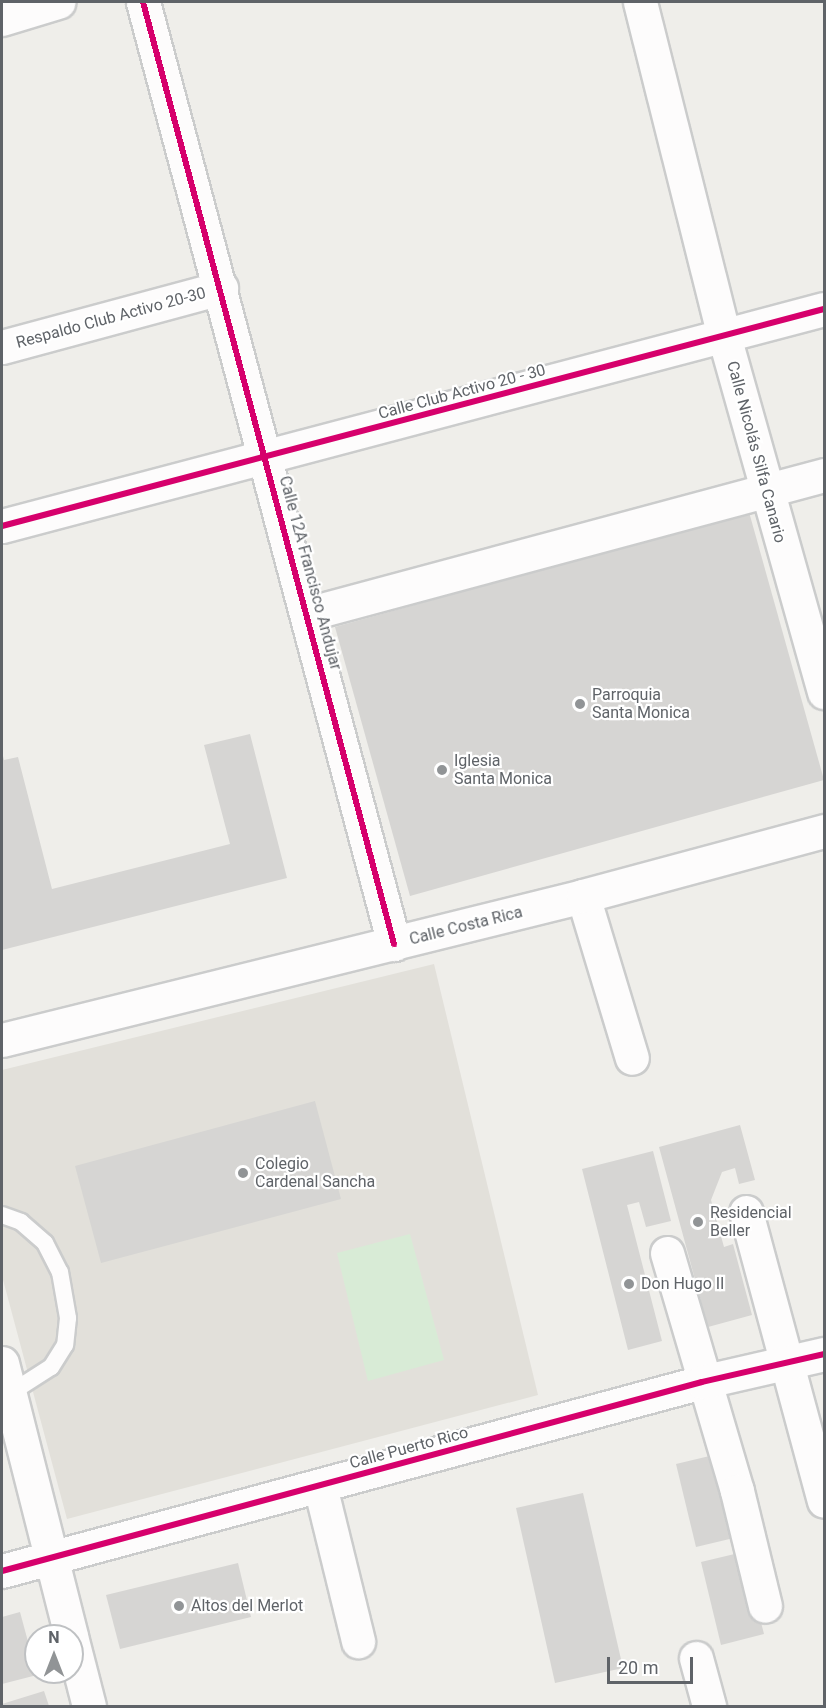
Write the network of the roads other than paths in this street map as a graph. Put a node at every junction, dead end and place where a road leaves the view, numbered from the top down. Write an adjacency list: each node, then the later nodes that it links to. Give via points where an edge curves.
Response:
1 (58, 2): 4 (street)
2 (143, 2): 5 (street, Calle 12A Francisco Andujar)
3 (640, 2): 7 (street, Calle Nicolás Silfa Canario)
4 (2, 19)
5 (221, 288): 8 (street, Respaldo Club Activo 20-30); 9 (street, Calle 12A Francisco Andujar)
6 (825, 309): 7 (street, Calle Club Activo 20 - 30)
7 (724, 336): 9 (street, Calle Club Activo 20 - 30); 11 (street, Calle Nicolás Silfa Canario)
8 (2, 347)
9 (266, 459): 12 (street, Calle Club Activo 20 - 30); 13 (street, Calle 12A Francisco Andujar)
10 (825, 475): 11 (street)
11 (766, 489): 13 (street); 14 (street, Calle Nicolás Silfa Canario)
12 (2, 526)
13 (307, 614): 18 (street, Calle 12A Francisco Andujar)
14 (814, 623): 15 (street, Calle Nicolás Silfa Canario)
15 (825, 692)
16 (825, 831): 17 (street, Calle Costa Rica)
17 (583, 896): 18 (street, Calle Costa Rica); 20 (street)
18 (394, 944): 19 (street, Calle Costa Rica)
19 (2, 1040)
20 (632, 1058)
21 (746, 1212): 26 (street)
22 (2, 1215): 28 (lane, via 21,1222 45,1242 60,1272 68,1318 65,1345 51,1367)
23 (667, 1253): 27 (street)
24 (825, 1354): 26 (street, Calle Puerto Rico)
25 (2, 1363): 28 (street)
26 (789, 1363): 27 (street, Calle Puerto Rico); 30 (street)
27 (702, 1382): 29 (street, Calle Puerto Rico); 33 (street, via 737,1491)
28 (9, 1394): 31 (street)
29 (320, 1486): 31 (street, Calle Puerto Rico); 35 (street)
30 (825, 1501)
31 (50, 1557): 32 (street, Calle Puerto Rico); 34 (street)
32 (2, 1571)
33 (765, 1606)
34 (67, 1624)
35 (358, 1641)
36 (696, 1658): 39 (street)
37 (83, 1684): 38 (street)
38 (89, 1707)
39 (709, 1707)

